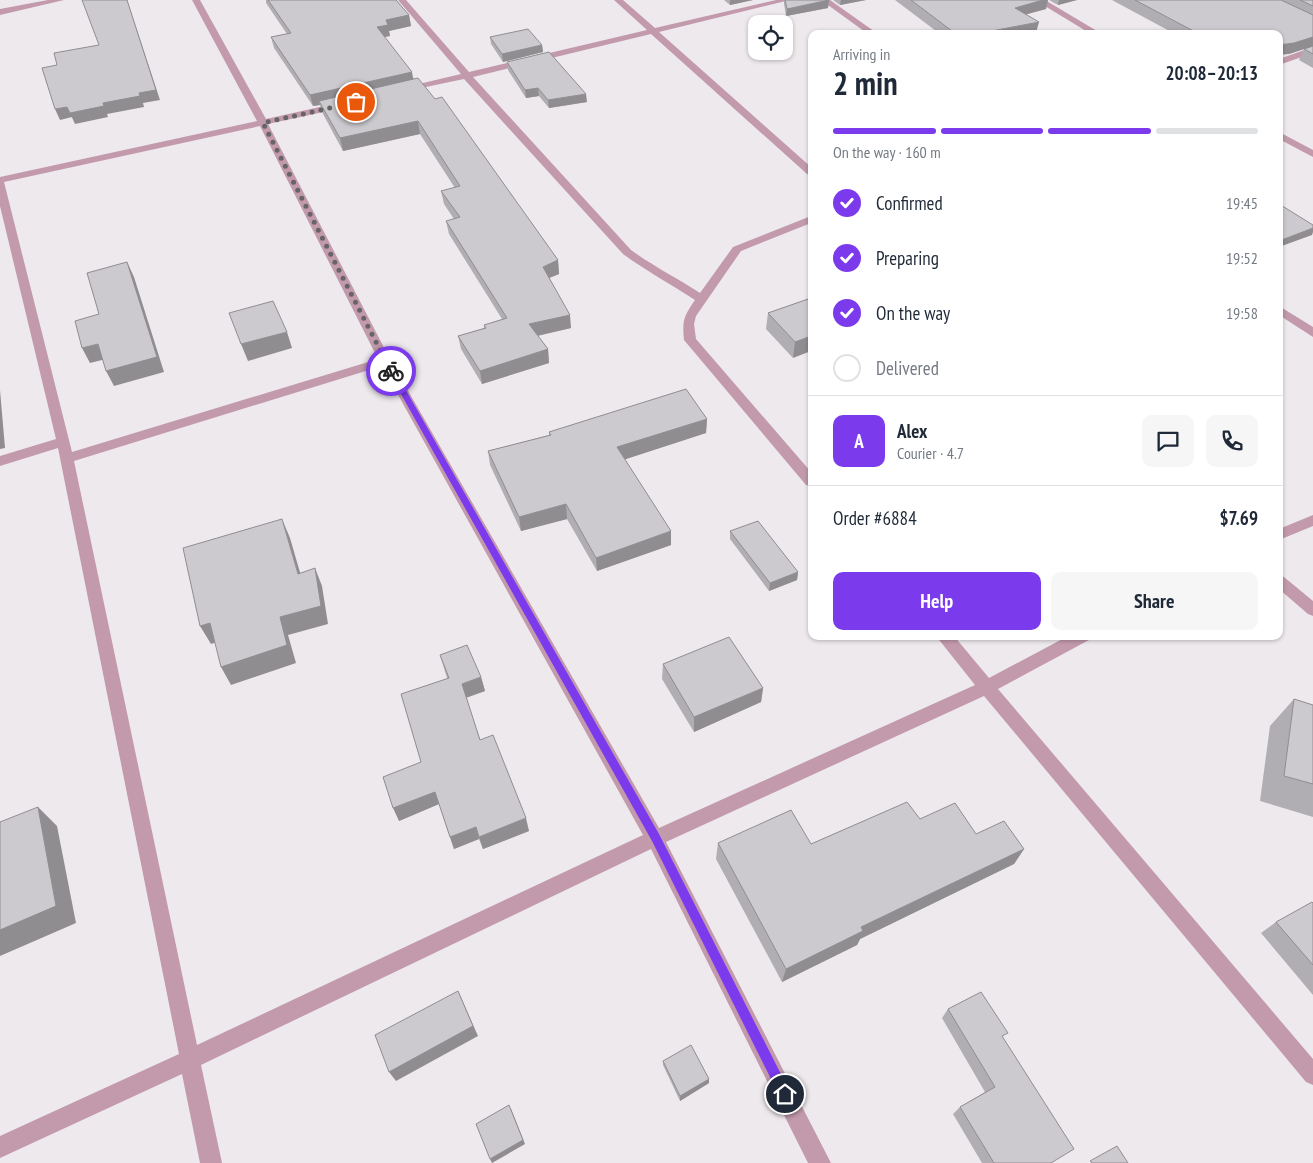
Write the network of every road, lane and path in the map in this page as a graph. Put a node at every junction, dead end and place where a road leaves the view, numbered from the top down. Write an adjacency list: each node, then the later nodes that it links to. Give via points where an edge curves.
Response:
1 (60, 0): 8 (street)
2 (196, 0): 17 (street)
3 (402, 0): 14 (street)
4 (618, 0): 11 (street)
5 (786, 0): 11 (street)
6 (825, 0): 9 (street)
7 (1038, 0): 10 (street)
8 (0, 12)
9 (868, 30)
10 (1091, 30)
11 (652, 32): 14 (street); 20 (street)
12 (1313, 50): 13 (street)
13 (1283, 61)
14 (468, 76): 15 (street); 23 (street, via 627,252)
15 (399, 92)
16 (351, 103): 17 (street)
17 (263, 123): 21 (street); 26 (street)
18 (1283, 137): 19 (street)
19 (1313, 154)
20 (808, 169)
21 (0, 182): 27 (street)
22 (808, 220): 23 (street, via 737,249)
23 (701, 299): 30 (street, via 688,324 690,340)
24 (1283, 313): 25 (street)
25 (1313, 333)
26 (385, 361): 28 (street); 38 (street)
27 (62, 442): 28 (street); 29 (street)
28 (67, 458): 39 (street)
29 (0, 461)
30 (808, 478)
31 (1313, 520): 32 (street)
32 (1283, 533)
33 (1283, 584): 34 (street)
34 (1313, 610)
35 (947, 640): 37 (street)
36 (1075, 640): 37 (street)
37 (987, 687): 38 (street); 40 (street)
38 (656, 838): 39 (street); 43 (street)
39 (189, 1060): 41 (street); 42 (street)
40 (1313, 1075)
41 (0, 1147)
42 (211, 1163)
43 (820, 1163)

